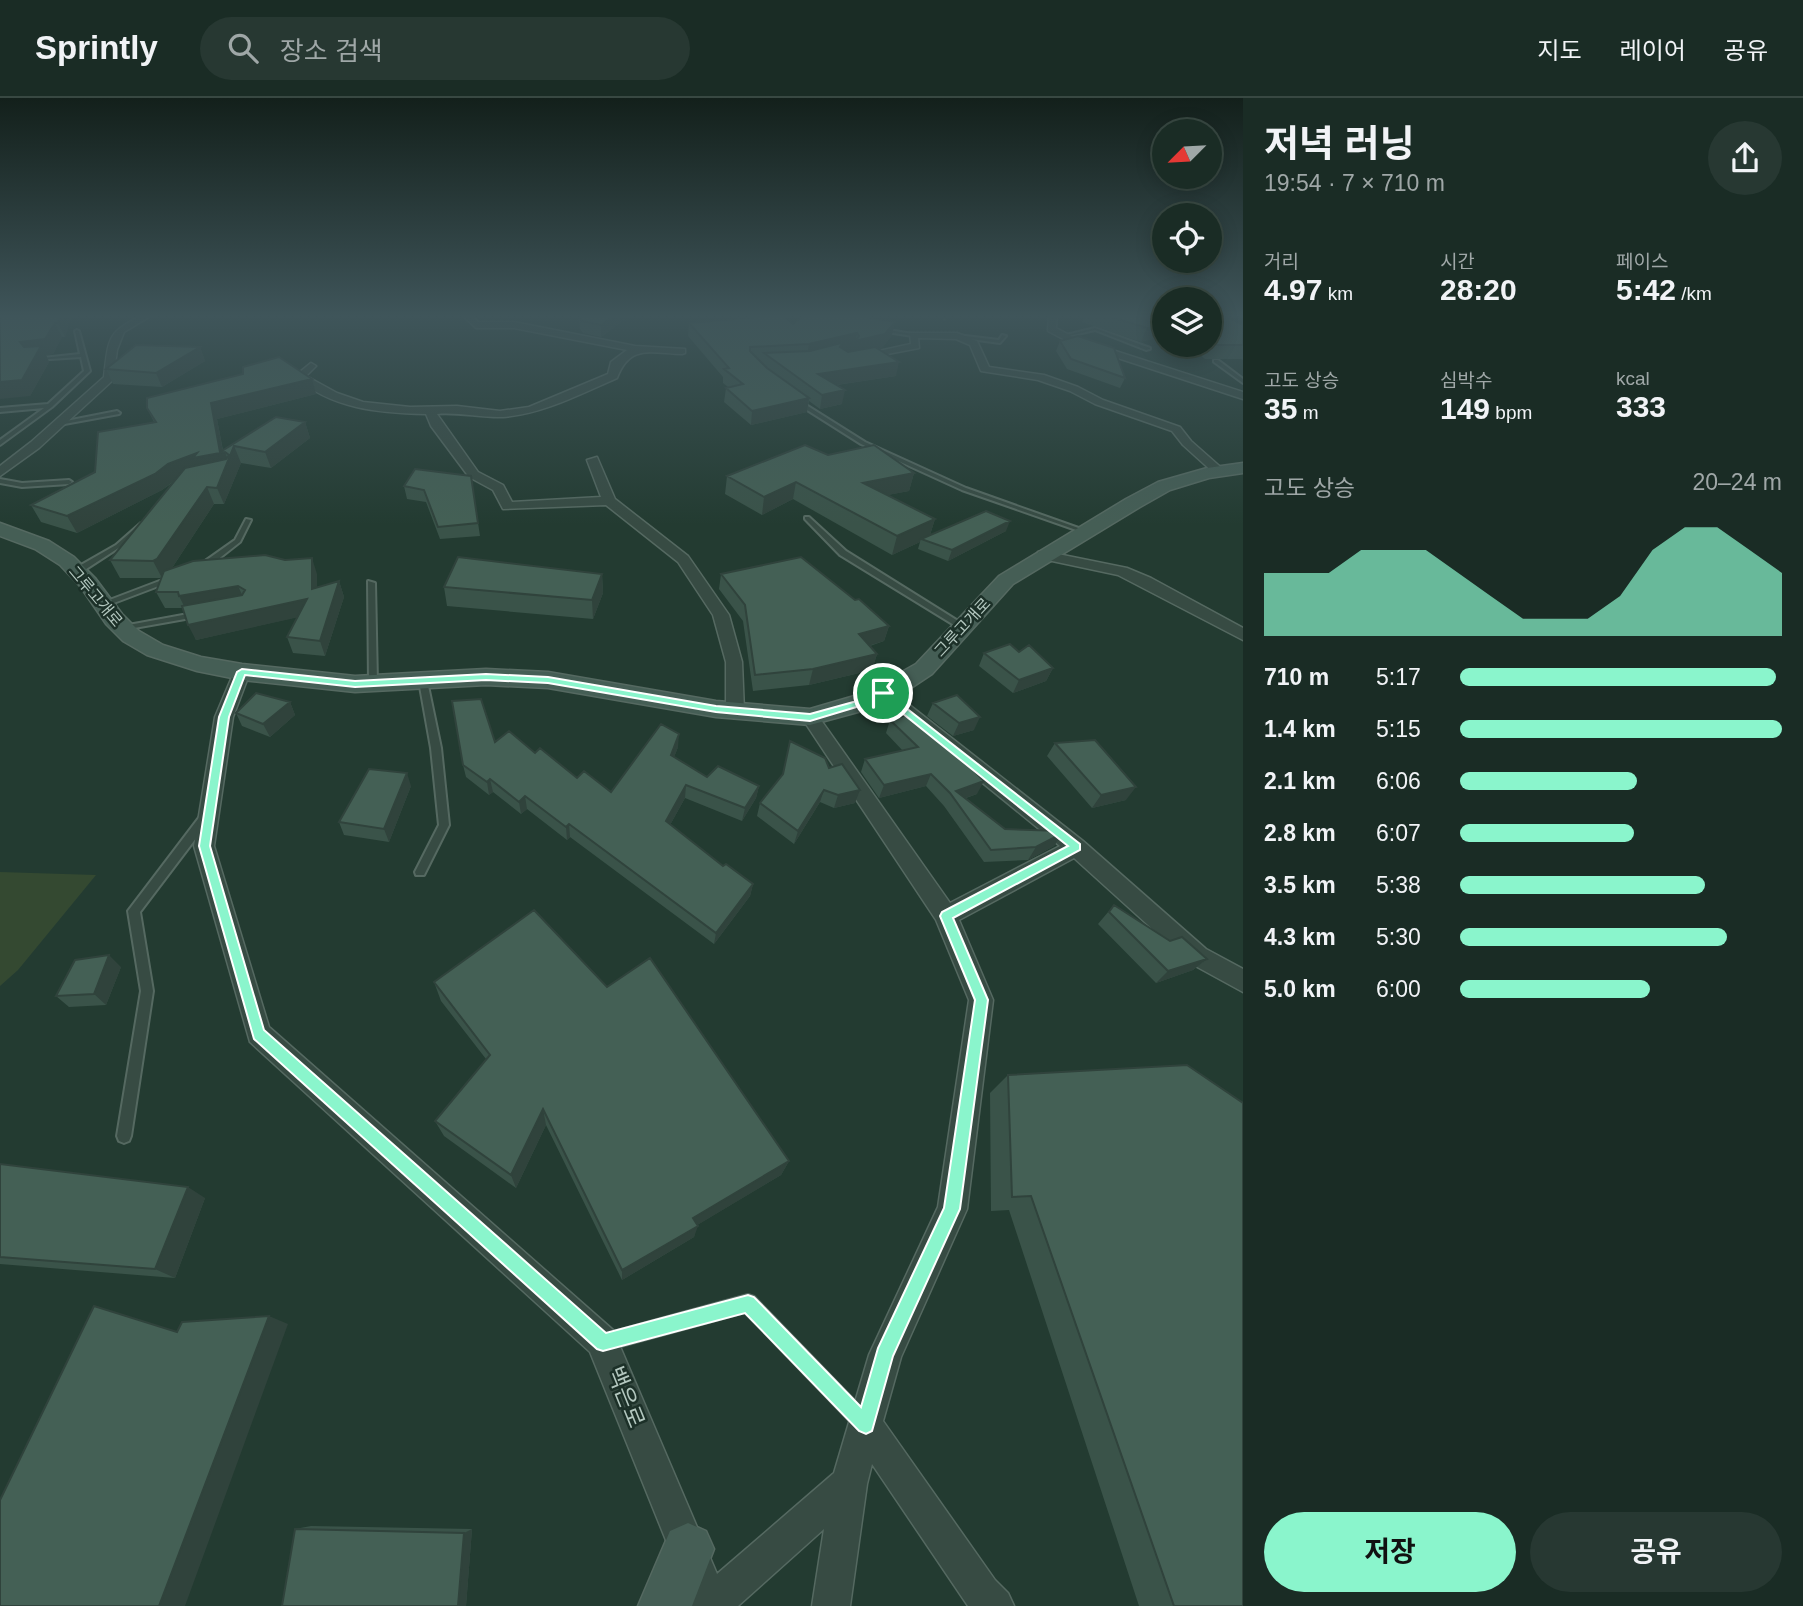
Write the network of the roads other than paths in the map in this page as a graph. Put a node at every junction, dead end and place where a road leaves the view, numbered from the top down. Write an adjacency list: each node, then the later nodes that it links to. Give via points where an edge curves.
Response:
1 (73, 384): 9 (lane)
2 (101, 384): 13 (street)
3 (314, 384): 11 (street, via 344,402 368,408)
4 (593, 384): 11 (street, via 531,410 500,414)
5 (1061, 384): 17 (street, via 1176,429)
6 (1208, 384): 8 (street)
7 (785, 393): 26 (lane, via 888,455 964,489)
8 (1243, 396)
9 (50, 406): 10 (lane); 14 (lane)
10 (0, 410)
11 (430, 411): 21 (street, via 473,474 498,488 508,506)
12 (117, 413): 13 (lane)
13 (59, 423): 18 (street)
14 (0, 443)
15 (593, 460): 21 (street)
16 (1243, 468): 17 (street, 그루고개로)
17 (1219, 471): 26 (street, 그루고개로, via 1164,486)
18 (0, 472)
19 (0, 481): 20 (lane, via 22,485)
20 (69, 482)
21 (609, 501): 41 (street, via 683,559 721,615 733,662)
22 (150, 516): 28 (lane, via 118,546)
23 (807, 518): 34 (lane, via 843,553)
24 (248, 520): 29 (lane, via 238,541)
25 (0, 529): 28 (street, 그루고개로, via 41,545)
26 (1084, 531): 27 (street, 그루고개로)
27 (1043, 555): 34 (street, 그루고개로, via 1006,580); 36 (street, via 1122,571)
28 (77, 571): 32 (street, 그루고개로)
29 (195, 572)
30 (181, 576): 32 (lane)
31 (371, 583): 39 (lane)
32 (103, 604): 35 (street, 그루고개로)
33 (204, 613): 35 (lane)
34 (962, 626): 40 (street, 그루고개로, via 924,669)
35 (123, 628): 37 (street, 그루고개로, via 155,650)
36 (1243, 635)
37 (242, 672): 39 (street, 그루고개로); 43 (street, 백은로, via 224,717)
38 (423, 681): 39 (street, 그루고개로); 41 (street, 그루고개로, via 548,680); 45 (lane, via 444,825)
39 (373, 683)
40 (883, 693): 42 (street, 그루고개로); 44 (street)
41 (735, 711): 42 (street, 그루고개로)
42 (810, 717): 46 (street)
43 (209, 813): 48 (lane, via 134,911 147,991); 49 (street, 백은로, via 204,846 259,1034)
44 (1076, 847): 46 (street); 47 (street, via 1198,956)
45 (420, 872)
46 (946, 916): 50 (street, via 981,1000 952,1209 884,1355)
47 (1243, 981)
48 (124, 1136)
49 (603, 1343): 50 (lane, via 748,1303); 52 (street, 백은로)
50 (866, 1424): 51 (street); 56 (street)
51 (849, 1484): 54 (street); 55 (street)
52 (688, 1549): 53 (street); 54 (street, 백은로)
53 (665, 1606)
54 (709, 1606)
55 (831, 1606)
56 (995, 1606)

